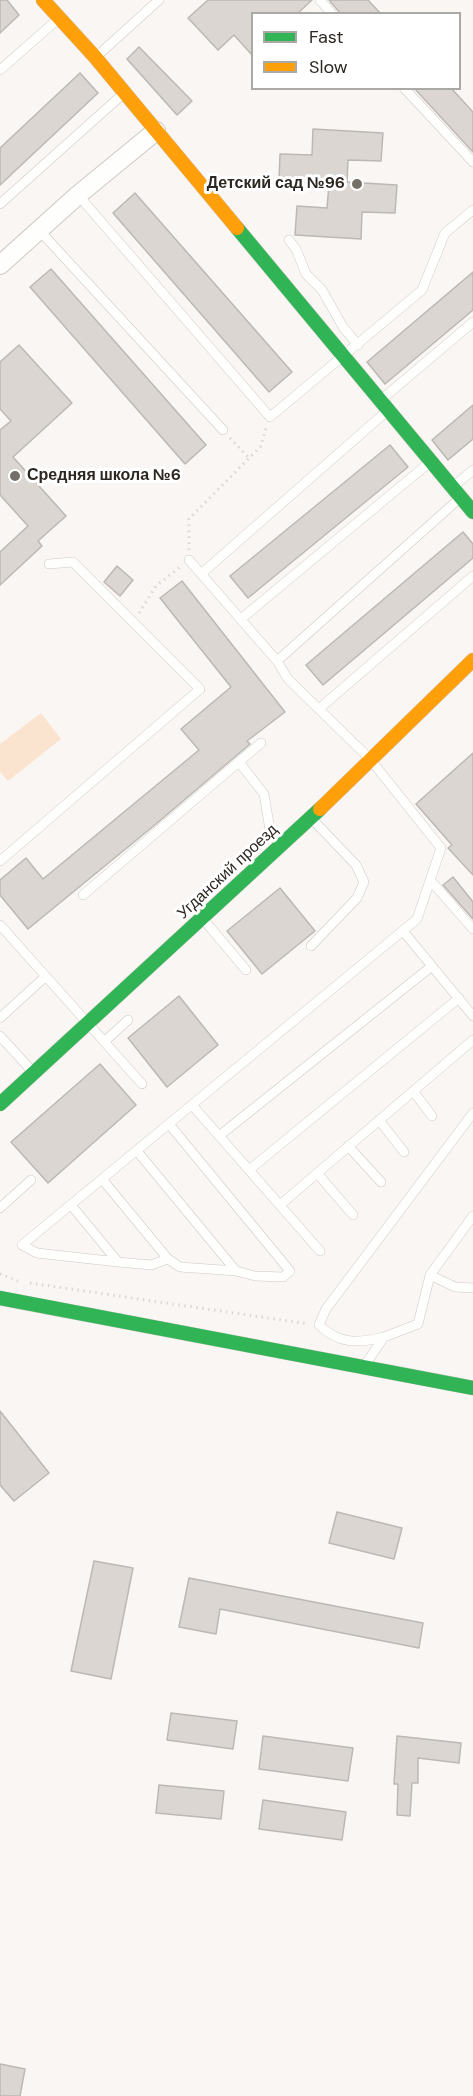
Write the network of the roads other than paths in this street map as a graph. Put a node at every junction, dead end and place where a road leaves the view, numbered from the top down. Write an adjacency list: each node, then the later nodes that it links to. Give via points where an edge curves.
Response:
1 (43, 0): 5 (street)
2 (159, 0): 6 (lane)
3 (320, 0): 4 (lane)
4 (330, 12)
5 (60, 17): 6 (street); 7 (lane)
6 (95, 57): 9 (street)
7 (0, 70)
8 (406, 90): 11 (lane)
9 (124, 93): 10 (street); 13 (lane)
10 (156, 131): 12 (street); 20 (street)
11 (473, 162)
12 (78, 195): 15 (street); 20 (lane, via 270,417)
13 (0, 204)
14 (473, 210): 19 (lane, via 445,234 422,290)
15 (39, 230): 17 (street); 22 (lane)
16 (289, 240): 19 (lane, via 306,274 322,290)
17 (0, 265)
18 (473, 322): 21 (lane)
19 (358, 345): 20 (lane)
20 (343, 357): 21 (street)
21 (384, 406): 23 (street); 29 (lane)
22 (223, 430)
23 (430, 462): 25 (street); 31 (lane)
24 (473, 470): 25 (lane)
25 (456, 493): 26 (street); 33 (lane)
26 (473, 512)
27 (189, 560): 29 (lane)
28 (49, 564): 40 (lane, via 73,562 200,689)
29 (201, 574): 31 (lane)
30 (473, 576): 34 (lane)
31 (241, 619): 33 (lane)
32 (473, 660): 36 (street, Угданский проезд)
33 (277, 661): 34 (lane, via 288,679)
34 (320, 708): 36 (lane)
35 (261, 743): 37 (lane)
36 (370, 759): 38 (street, Угданский проезд); 41 (lane, via 441,848)
37 (240, 762): 39 (lane, via 264,794 270,830); 42 (lane)
38 (311, 817): 39 (street, Угданский проезд); 47 (lane, via 356,865 364,882 357,898)
39 (284, 844): 43 (street, Угданский проезд)
40 (0, 861)
41 (431, 880): 45 (lane); 46 (lane, via 417,919)
42 (83, 894)
43 (203, 918): 49 (lane); 55 (street, Угданский проезд)
44 (0, 925): 50 (lane)
45 (473, 929)
46 (403, 931): 48 (lane); 63 (lane)
47 (311, 946)
48 (432, 966): 51 (lane); 68 (lane)
49 (246, 970)
50 (46, 976): 53 (lane); 55 (lane)
51 (459, 998): 52 (lane); 72 (lane)
52 (473, 1016)
53 (0, 1018)
54 (128, 1020): 58 (lane)
55 (89, 1022): 58 (lane); 59 (street, Угданский проезд)
56 (0, 1036): 59 (lane)
57 (473, 1040): 61 (lane)
58 (105, 1041): 60 (lane)
59 (33, 1073): 62 (street, Угданский проезд)
60 (142, 1084)
61 (413, 1091): 65 (lane); 66 (lane)
62 (0, 1104)
63 (192, 1105): 67 (lane); 68 (lane)
64 (473, 1113): 89 (lane, via 326,1309 319,1325 332,1337 357,1343)
65 (432, 1116)
66 (379, 1120): 69 (lane); 71 (lane)
67 (170, 1124): 70 (lane); 85 (lane, via 290,1271 283,1277)
68 (219, 1136): 72 (lane)
69 (348, 1146): 73 (lane); 76 (lane)
70 (136, 1150): 74 (lane); 85 (lane)
71 (404, 1152)
72 (249, 1170): 78 (lane)
73 (317, 1173): 78 (lane); 80 (lane)
74 (102, 1179): 77 (lane); 83 (lane)
75 (31, 1180): 79 (lane)
76 (381, 1182)
77 (71, 1205): 84 (lane); 84 (lane, via 22,1245 37,1252)
78 (280, 1205): 82 (lane)
79 (0, 1208)
80 (353, 1215)
81 (473, 1216): 86 (lane)
82 (320, 1251)
83 (168, 1259): 84 (lane, via 151,1265); 85 (lane, via 180,1267)
84 (118, 1262)
85 (236, 1271)
86 (430, 1275): 87 (lane, via 455,1287); 89 (lane, via 418,1324)
87 (473, 1288)
88 (0, 1298): 90 (street)
89 (384, 1337): 90 (lane)
90 (364, 1367): 91 (street)
91 (473, 1388)

